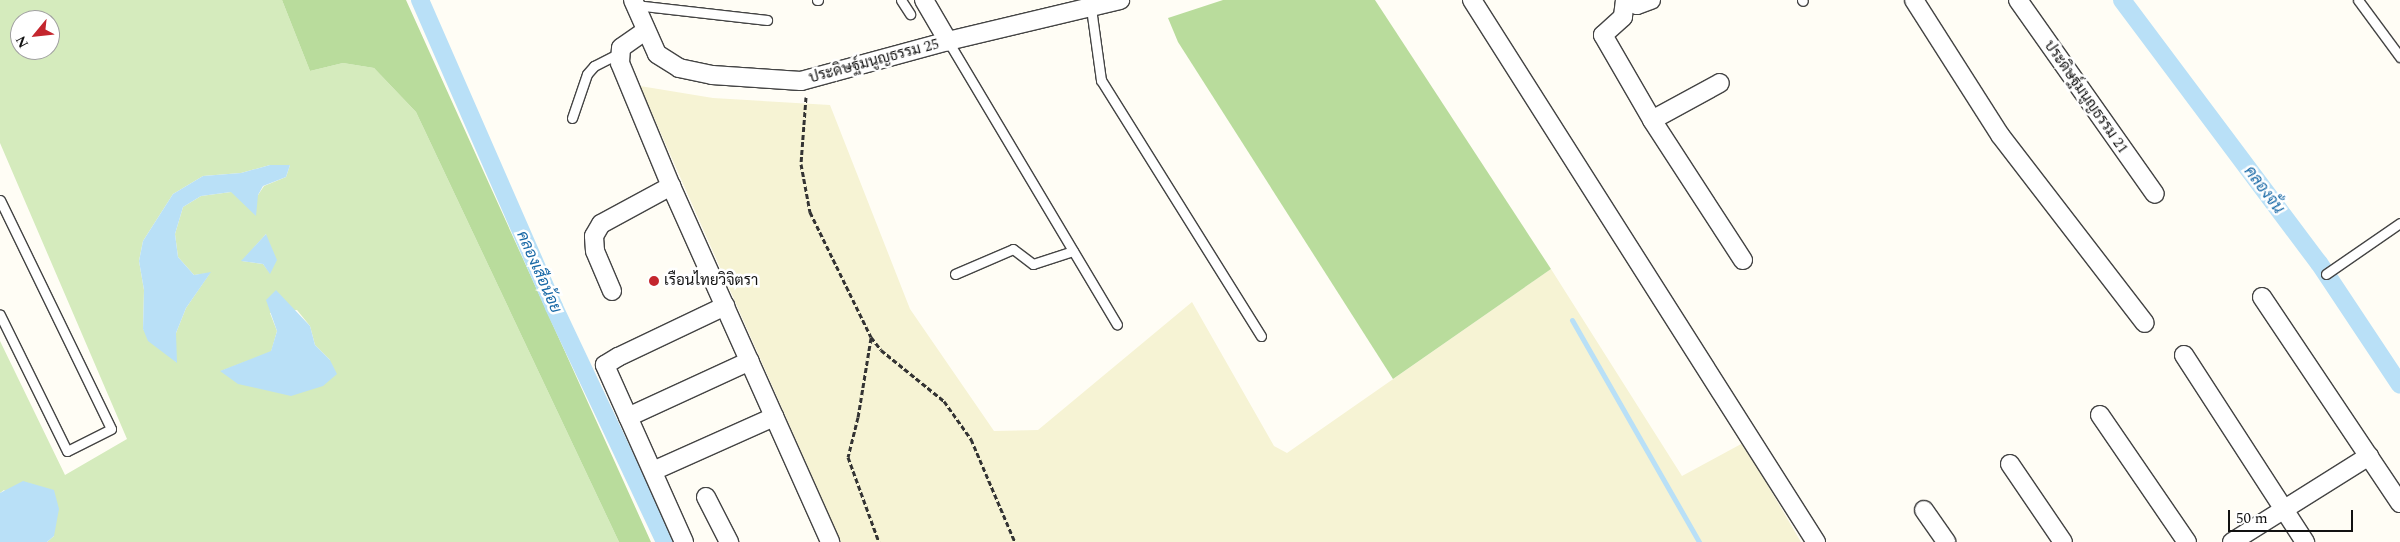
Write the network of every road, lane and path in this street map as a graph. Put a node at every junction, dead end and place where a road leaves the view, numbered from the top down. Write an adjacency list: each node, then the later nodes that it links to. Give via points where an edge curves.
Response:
1 (901, 0): 12 (lane)
2 (924, 0): 15 (street)
3 (1120, 0): 11 (street, ประดิษฐ์มนูญธรรม 25)
4 (1472, 0): 55 (street)
5 (1625, 0): 6 (street, via 1637,5); 21 (street, via 1623,17 1603,35)
6 (1650, 0)
7 (1914, 0): 34 (street, via 2000,134)
8 (2018, 0): 23 (street, ประดิษฐ์มนูญธรรม 21)
9 (2358, 0): 17 (lane)
10 (634, 2): 13 (lane); 14 (street, ประดิษฐ์มนูญธรรม 25)
11 (1091, 8): 15 (street, ประดิษฐ์มนูญธรรม 25); 36 (lane, via 1101,80)
12 (910, 14)
13 (767, 20)
14 (645, 30): 16 (street, via 625,43); 18 (street, ประดิษฐ์มนูญธรรม 25, via 656,54 679,68 770,81)
15 (948, 41): 18 (street, ประดิษฐ์มนูญธรรม 25); 26 (lane)
16 (619, 53): 20 (lane, via 594,66 587,74); 22 (street)
17 (2400, 57)
18 (808, 80): 37 (path, via 801,164 810,212)
19 (1720, 83): 21 (street)
20 (572, 118)
21 (1652, 120): 27 (street)
22 (671, 186): 30 (street, via 601,224 594,236 596,252); 32 (street)
23 (2155, 194)
24 (0, 200): 33 (lane, via 111,429 67,451)
25 (2400, 223): 29 (lane)
26 (1072, 250): 28 (lane, via 1033,264 1013,248); 35 (lane)
27 (1743, 260)
28 (955, 274)
29 (2326, 274)
30 (612, 291)
31 (2262, 297): 43 (street)
32 (725, 306): 39 (street); 42 (street, via 618,356 606,366)
33 (0, 315)
34 (2145, 323)
35 (1117, 324)
36 (1261, 336)
37 (871, 337): 53 (path, via 848,457); 54 (path, via 881,350 944,401 971,439)
38 (2184, 355): 48 (street)
39 (750, 362): 41 (street); 42 (street)
40 (2100, 415): 58 (street)
41 (774, 416): 45 (street); 50 (street)
42 (628, 417): 45 (street)
43 (2369, 456): 47 (street); 48 (street)
44 (2010, 464): 57 (street)
45 (653, 471): 51 (street)
46 (706, 497): 52 (street)
47 (2400, 503)
48 (2284, 509): 59 (street); 60 (street)
49 (1924, 510): 56 (street)
50 (824, 540)
51 (684, 542)
52 (729, 542)
53 (879, 542)
54 (1015, 542)
55 (1816, 542)
56 (1946, 542)
57 (2063, 542)
58 (2187, 542)
59 (2232, 542)
60 (2305, 542)

